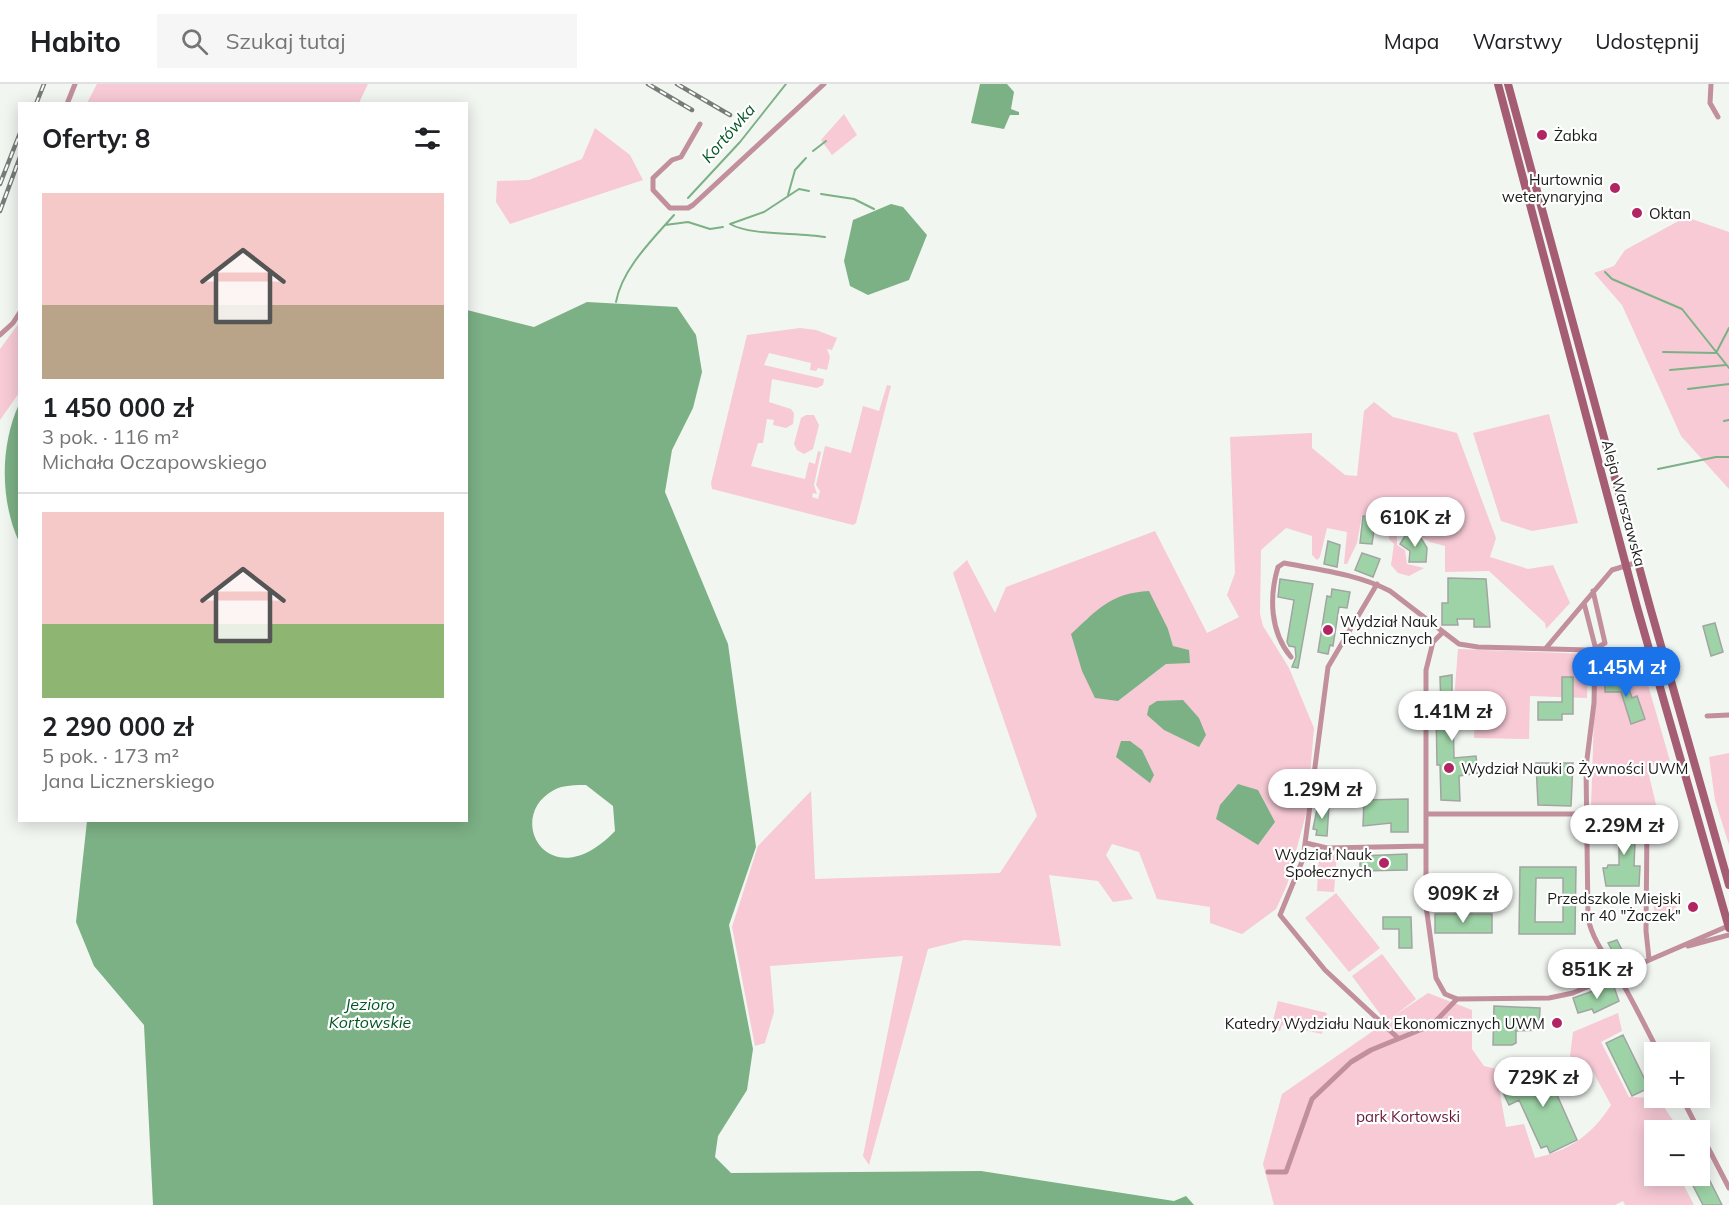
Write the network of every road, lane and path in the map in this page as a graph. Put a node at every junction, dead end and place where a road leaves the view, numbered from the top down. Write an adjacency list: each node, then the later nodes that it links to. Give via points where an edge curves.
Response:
1 (75, 84): 6 (street)
2 (824, 84): 8 (street, via 693,205 670,208 653,190 653,178 681,157)
3 (1498, 84): 14 (main road, Aleja Warszawska)
4 (1508, 84): 12 (main road, Aleja Warszawska)
5 (1711, 84): 7 (street, via 1710,103)
6 (68, 102)
7 (1718, 117)
8 (700, 124)
9 (18, 315): 10 (street)
10 (0, 335)
11 (1276, 559): 13 (street)
12 (1638, 562): 14 (street); 28 (main road, Aleja Warszawska)
13 (1280, 565): 15 (street, via 1358,577); 21 (street, via 1271,610)
14 (1626, 565): 16 (street, via 1612,570); 31 (main road, Aleja Warszawska)
15 (1377, 584): 18 (street); 26 (street, via 1328,667)
16 (1593, 591): 17 (street); 20 (street, via 1605,643)
17 (1584, 603): 19 (street); 20 (street)
18 (1442, 633): 19 (street, via 1459,644 1478,647); 24 (street, via 1433,642 1426,670)
19 (1546, 648): 20 (street)
20 (1595, 649): 25 (street)
21 (1291, 657)
22 (1729, 715): 23 (street)
23 (1707, 716)
24 (1426, 814): 25 (street); 27 (street)
25 (1586, 815): 34 (street, via 1588,918); 35 (street, via 1644,817)
26 (1306, 843): 27 (street, via 1327,848); 39 (street, via 1280,915 1325,970)
27 (1426, 846): 29 (street)
28 (1729, 885)
29 (1426, 906): 30 (street); 38 (street, via 1436,978 1445,994)
30 (1467, 906)
31 (1729, 926): 33 (street)
32 (1729, 935): 33 (street)
33 (1681, 948): 35 (street)
34 (1605, 959): 36 (street); 37 (street)
35 (1649, 959): 36 (street)
36 (1616, 974): 37 (street); 40 (street)
37 (1596, 982): 38 (street, via 1550,998)
38 (1457, 999): 39 (street, via 1432,1025)
39 (1398, 1038): 42 (street, via 1350,1062 1312,1099 1286,1172)
40 (1653, 1042)
41 (1710, 1152): 43 (street)
42 (1268, 1172)
43 (1729, 1188)

